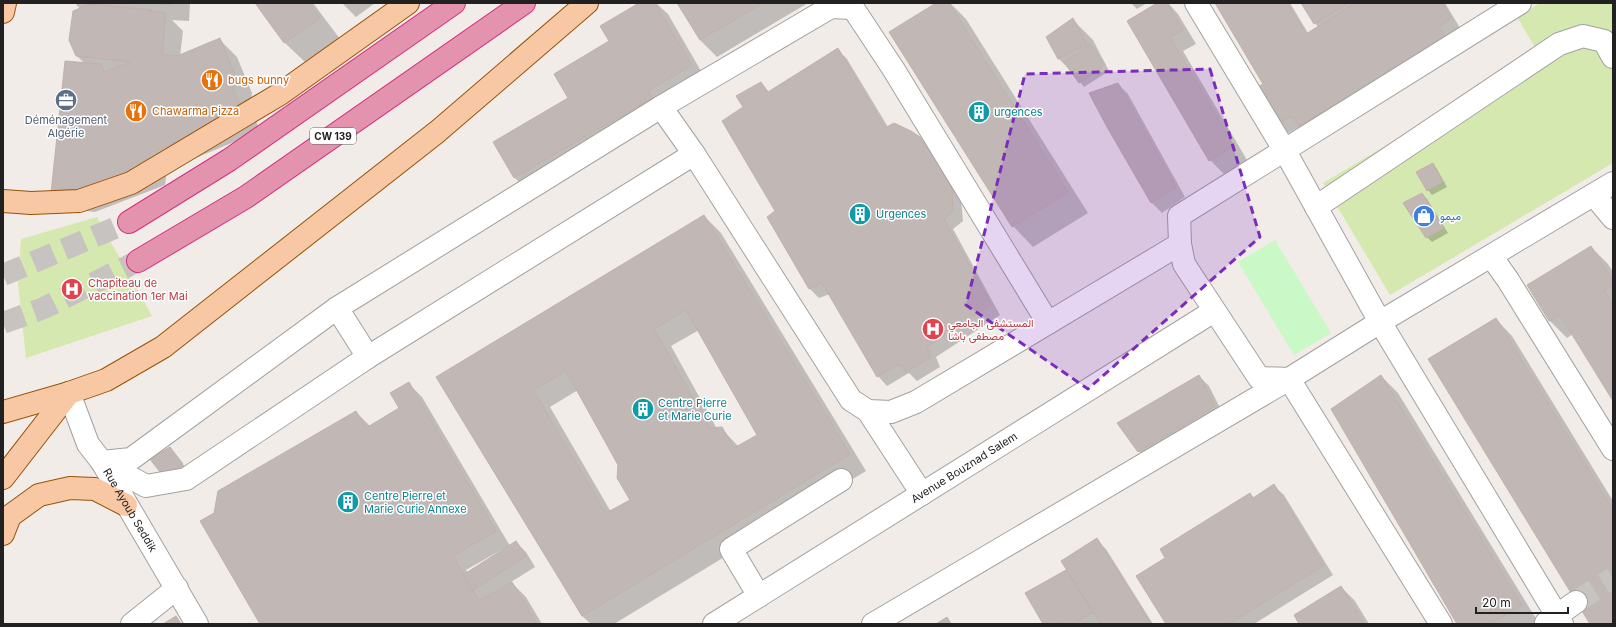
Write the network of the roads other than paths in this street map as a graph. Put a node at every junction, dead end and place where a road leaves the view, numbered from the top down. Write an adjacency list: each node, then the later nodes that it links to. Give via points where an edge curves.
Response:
1 (5, 3): 10 (main road)
2 (408, 3): 17 (main road, via 280,94 131,183 79,201)
3 (454, 3): 20 (highway, via 229,160)
4 (524, 3): 23 (highway, CW 139, via 246,197)
5 (587, 3): 30 (main road, via 437,132 163,347 106,380)
6 (1196, 3): 13 (street)
7 (1520, 3): 9 (street)
8 (857, 5): 12 (street, via 831,7); 27 (street)
9 (1498, 9): 13 (street)
10 (3, 12)
11 (1613, 57): 18 (street, via 1604,41 1583,36 1559,44)
12 (661, 107): 14 (street); 24 (street)
13 (1285, 151): 18 (street); 21 (street, via 1179,216)
14 (694, 154): 28 (street); 31 (street, via 851,400)
15 (1613, 183): 16 (street)
16 (1594, 195): 19 (street); 22 (street)
17 (3, 201)
18 (1316, 207): 26 (street)
19 (1613, 218)
20 (129, 222)
21 (1180, 244): 25 (street, via 1184,264); 27 (street)
22 (1490, 256): 26 (street); 33 (street, via 1508,280)
23 (138, 261)
24 (337, 308): 28 (street); 34 (street, via 131,459)
25 (1214, 311): 29 (street, via 1259,378); 37 (street, Avenue Bouznad Salem)
26 (1380, 322): 29 (street); 43 (street)
27 (1048, 323): 31 (street, via 916,402 892,412)
28 (368, 357): 34 (street, via 186,479 146,486)
29 (1289, 379): 47 (street); 48 (street)
30 (69, 393): 32 (main road); 34 (street, Rue Ayoub Seddik, via 88,444); 35 (main road)
31 (868, 411): 37 (street)
32 (3, 412)
33 (1613, 449)
34 (102, 462): 38 (street, Rue Ayoub Seddik)
35 (3, 478)
36 (841, 480): 41 (street, via 731,549)
37 (922, 494): 41 (street, Avenue Bouznad Salem)
38 (126, 505): 39 (main road, via 95,489 70,488 39,495 10,516); 40 (street, Rue Ayoub Seddik)
39 (3, 534)
40 (177, 588): 44 (street); 45 (street, Rue Ayoub Seddik)
41 (759, 596): 46 (street, Avenue Bouznad Salem)
42 (1576, 602): 43 (street)
43 (1554, 621)
44 (132, 624)
45 (197, 624)
46 (714, 624)
47 (873, 624)
48 (1441, 624)

